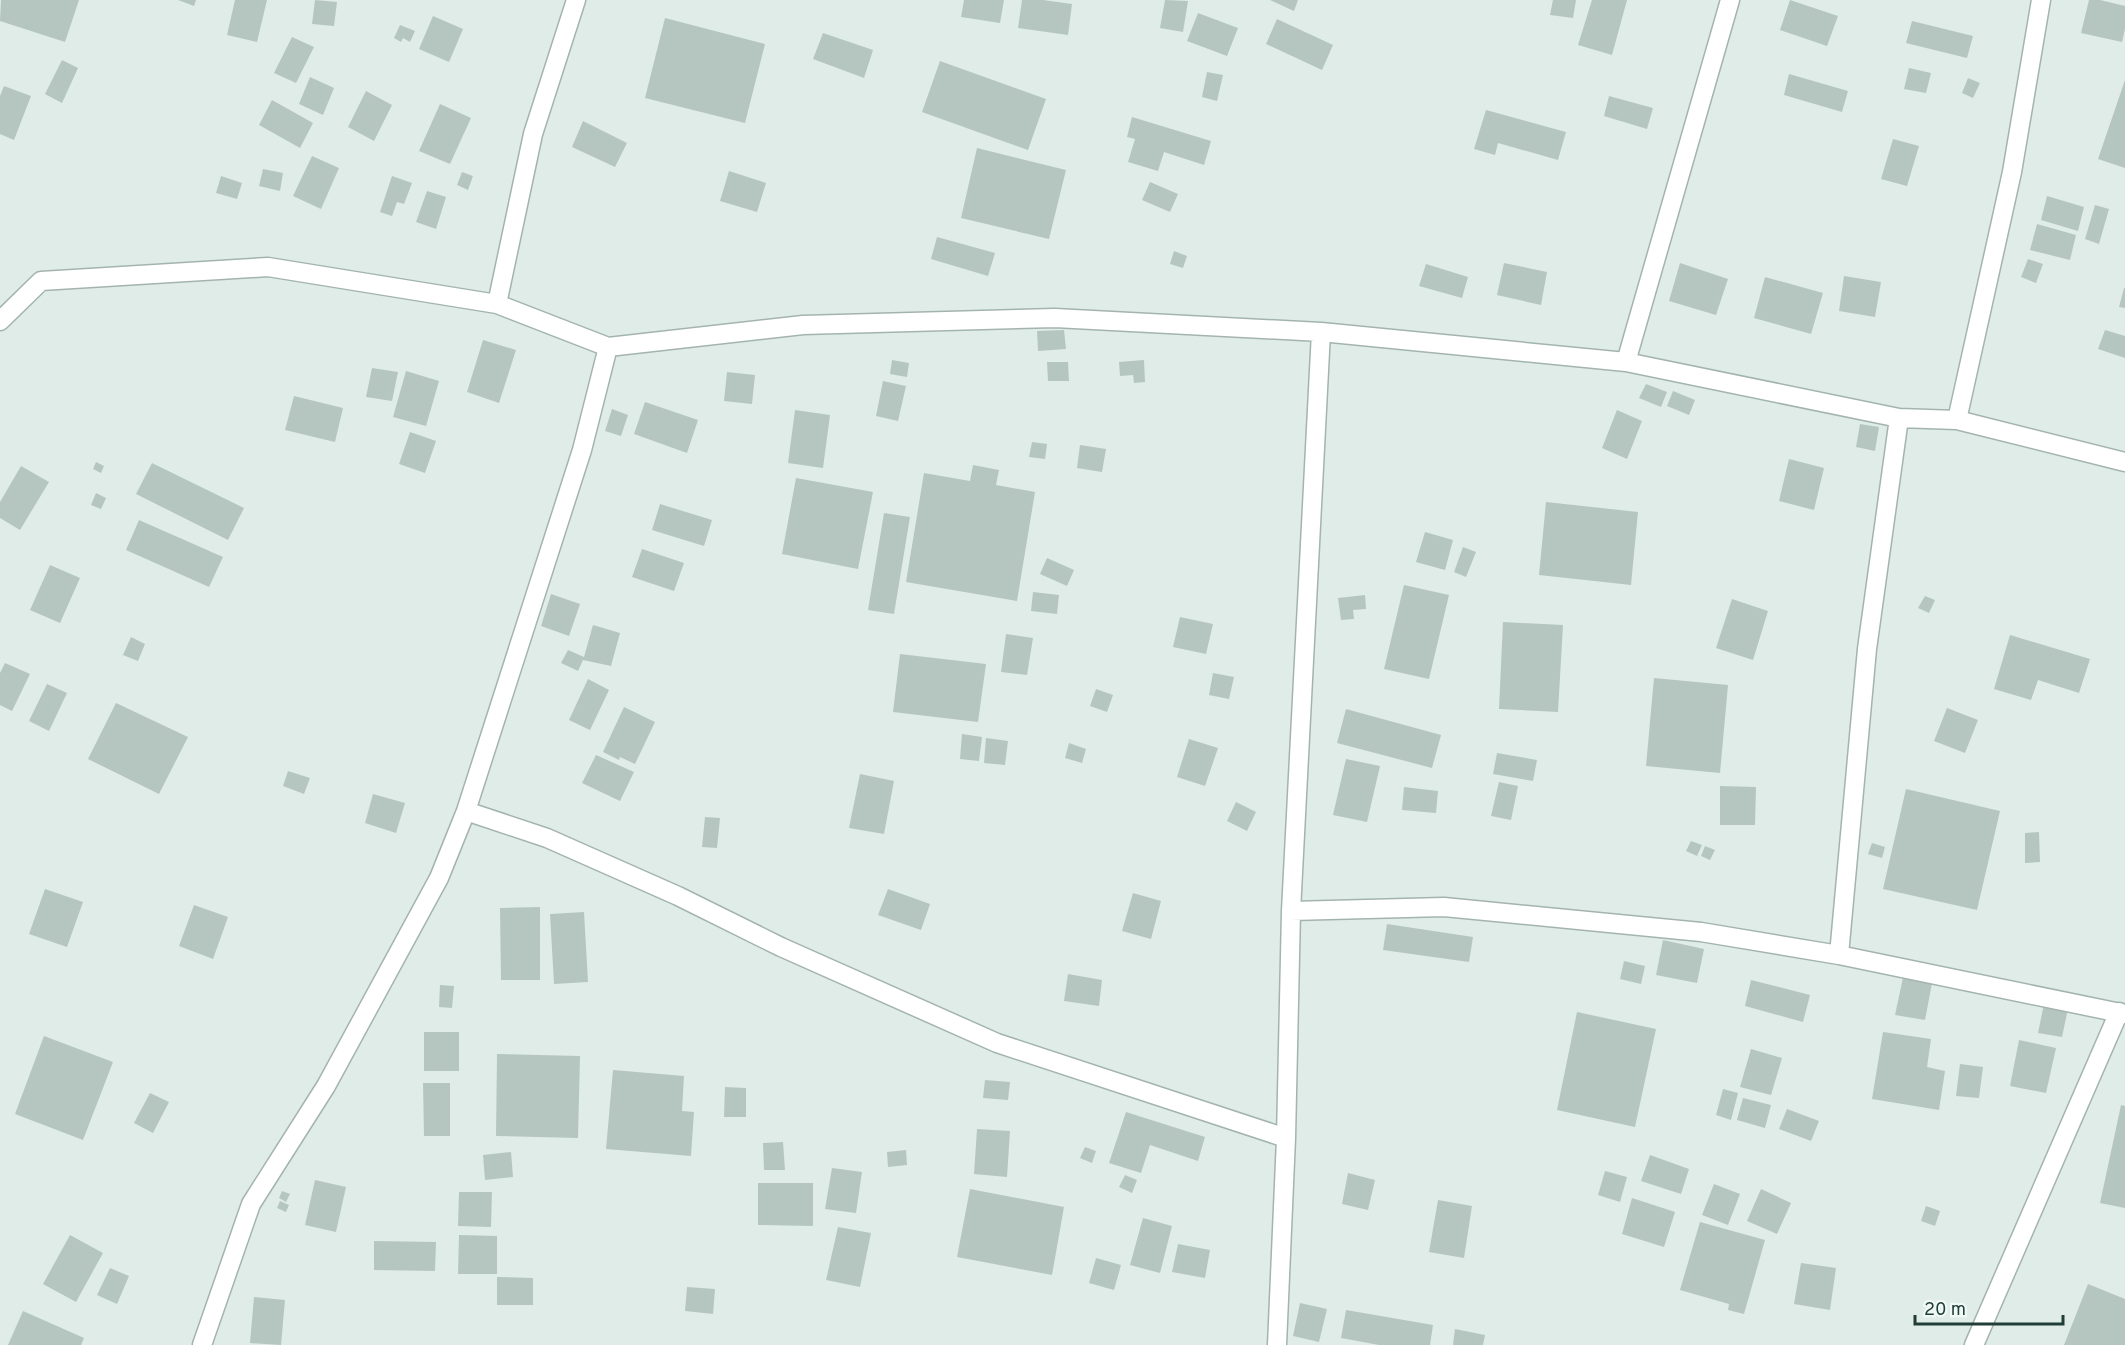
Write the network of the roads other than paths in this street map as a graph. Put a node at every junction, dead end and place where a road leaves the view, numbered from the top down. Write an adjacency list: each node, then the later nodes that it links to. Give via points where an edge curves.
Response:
1 (576, 0): 4 (street, via 533,134)
2 (1730, 0): 8 (street)
3 (2041, 0): 10 (street, via 2012,172)
4 (497, 304): 5 (street, via 268,267 41,281); 7 (street)
5 (0, 321)
6 (1321, 332): 7 (street, via 1055,318 803,325); 8 (street); 13 (street)
7 (608, 347): 12 (street, via 582,450)
8 (1626, 363): 9 (street)
9 (1899, 418): 10 (street); 14 (street, via 1867,649)
10 (1957, 420): 11 (street)
11 (2125, 462)
12 (466, 811): 16 (street, via 547,838 998,1043); 17 (street, via 439,878 326,1086 251,1204)
13 (1291, 911): 14 (street, via 1444,907 1701,932); 16 (street)
14 (1839, 955): 15 (street)
15 (2122, 1013): 19 (street)
16 (1286, 1138): 18 (street)
17 (202, 1345)
18 (1277, 1345)
19 (1974, 1345)

